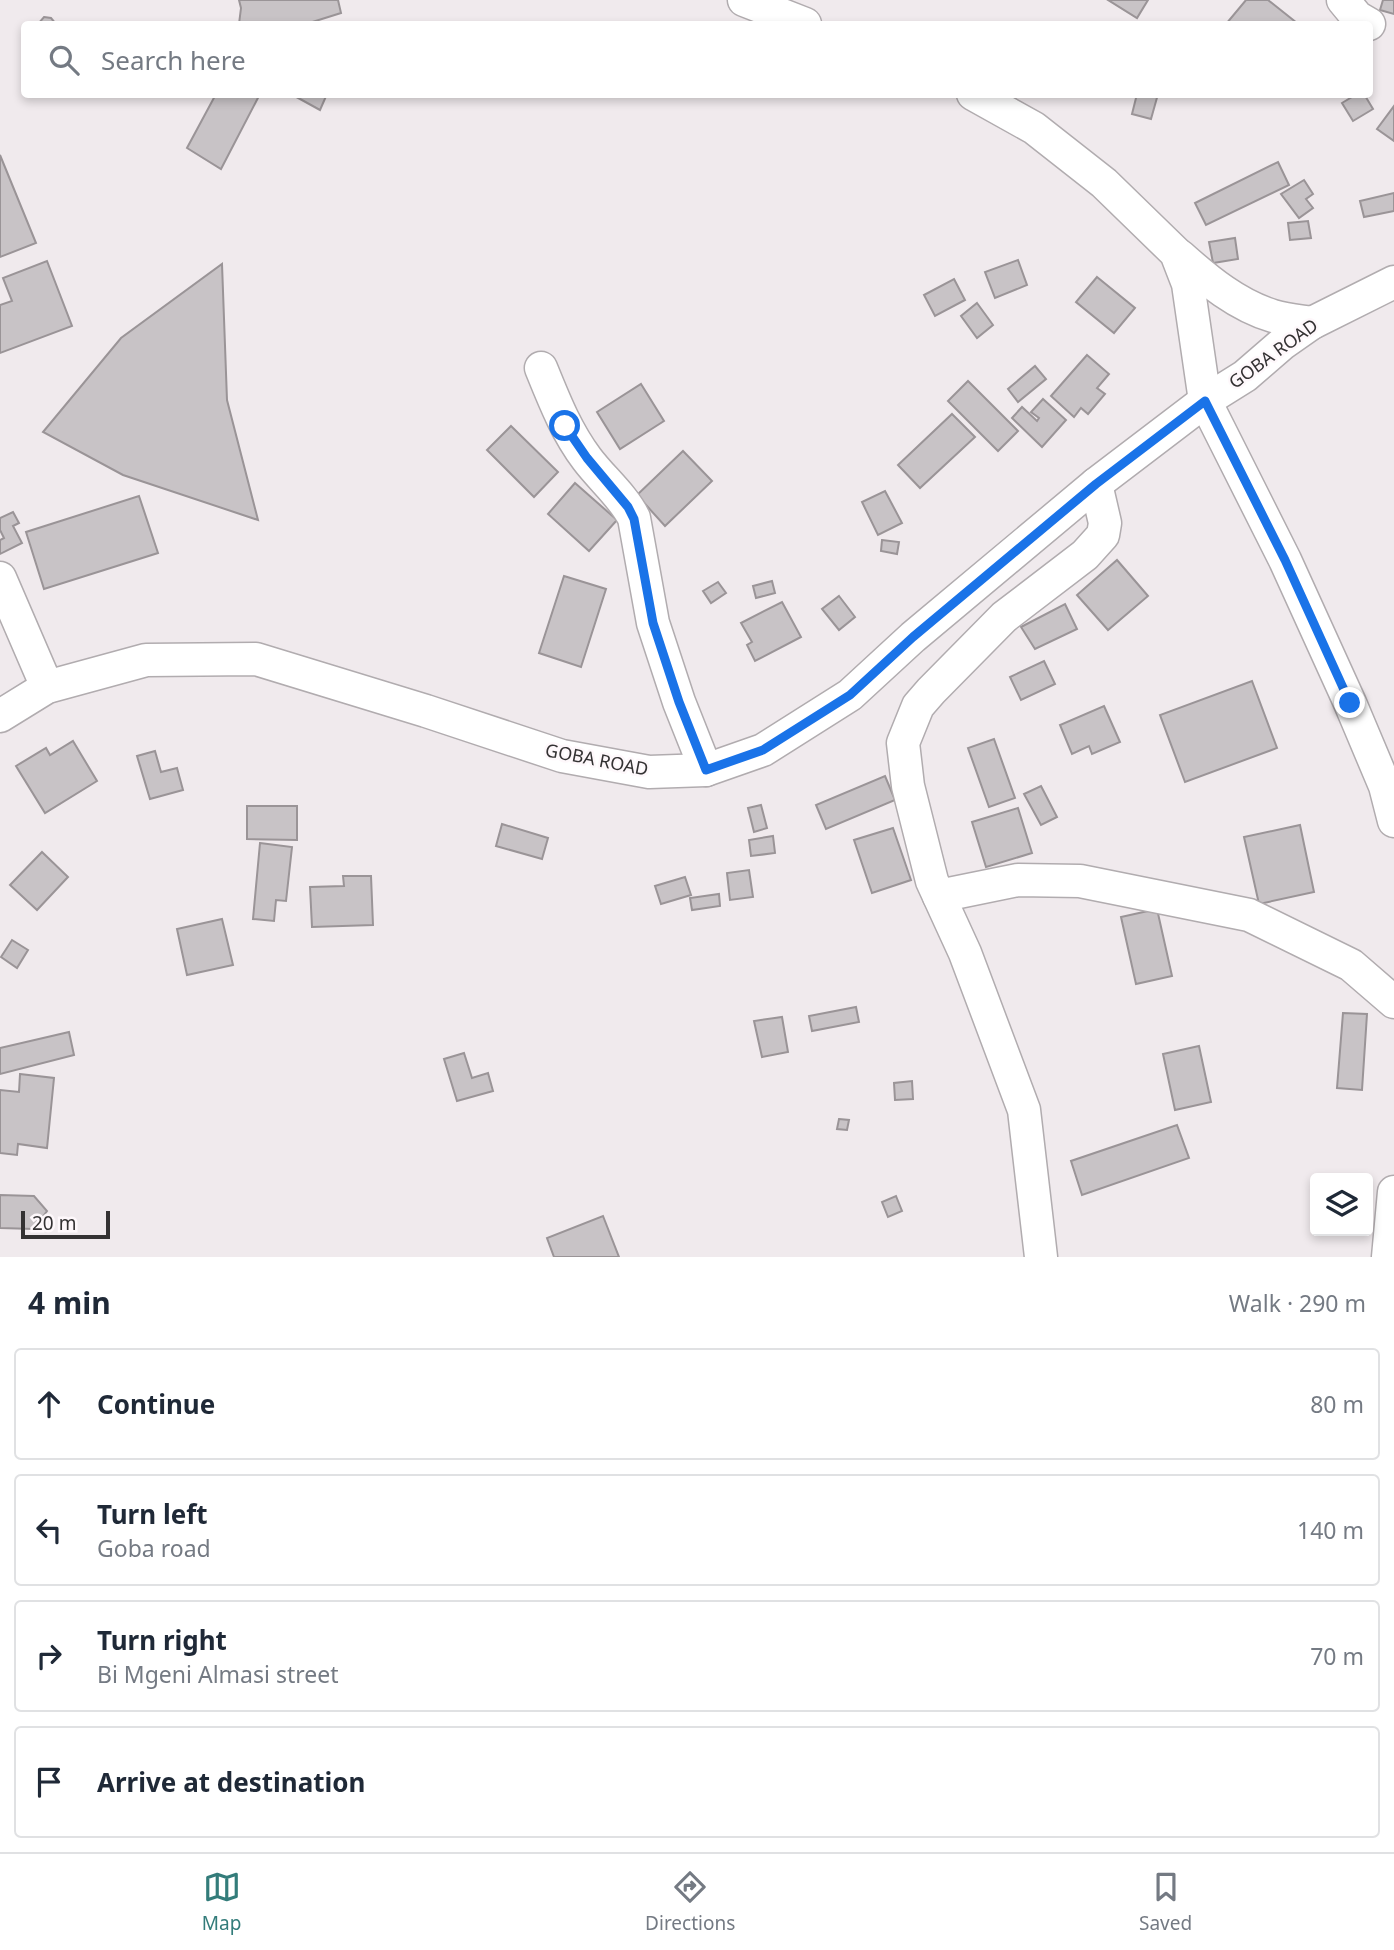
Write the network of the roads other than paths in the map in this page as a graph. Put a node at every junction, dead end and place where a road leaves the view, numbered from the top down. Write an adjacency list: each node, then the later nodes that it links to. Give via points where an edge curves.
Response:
1 (744, 0): 3 (street)
2 (1343, 0): 4 (street)
3 (797, 21)
4 (1362, 21)
5 (1373, 27): 6 (street)
6 (1394, 39)
7 (980, 98): 8 (street, via 1034,128 1104,183)
8 (1176, 253): 10 (street, via 1237,300 1273,316); 12 (street, via 1188,284)
9 (1394, 282): 10 (street, GOBA ROAD)
10 (1312, 323): 12 (street, GOBA ROAD)
11 (541, 368): 17 (street, via 565,426 634,519 653,623)
12 (1205, 401): 13 (street, GOBA ROAD); 18 (street, via 1350,703 1385,786)
13 (1096, 484): 17 (street, GOBA ROAD, via 850,695 763,750); 19 (street, via 1105,523 1103,535 1086,555 1004,617 931,691 918,706 903,743 908,786)
14 (0, 578): 15 (street)
15 (47, 687): 16 (street, GOBA ROAD); 17 (street, GOBA ROAD, via 146,660 256,659 562,756 649,772)
16 (0, 716)
17 (706, 770)
18 (1394, 821)
19 (939, 896): 20 (street, via 1018,880 1080,881 1249,915 1351,965); 22 (street, via 1024,1110)
20 (1394, 1002)
21 (1394, 1192): 23 (street)
22 (1041, 1257)
23 (1388, 1257)

